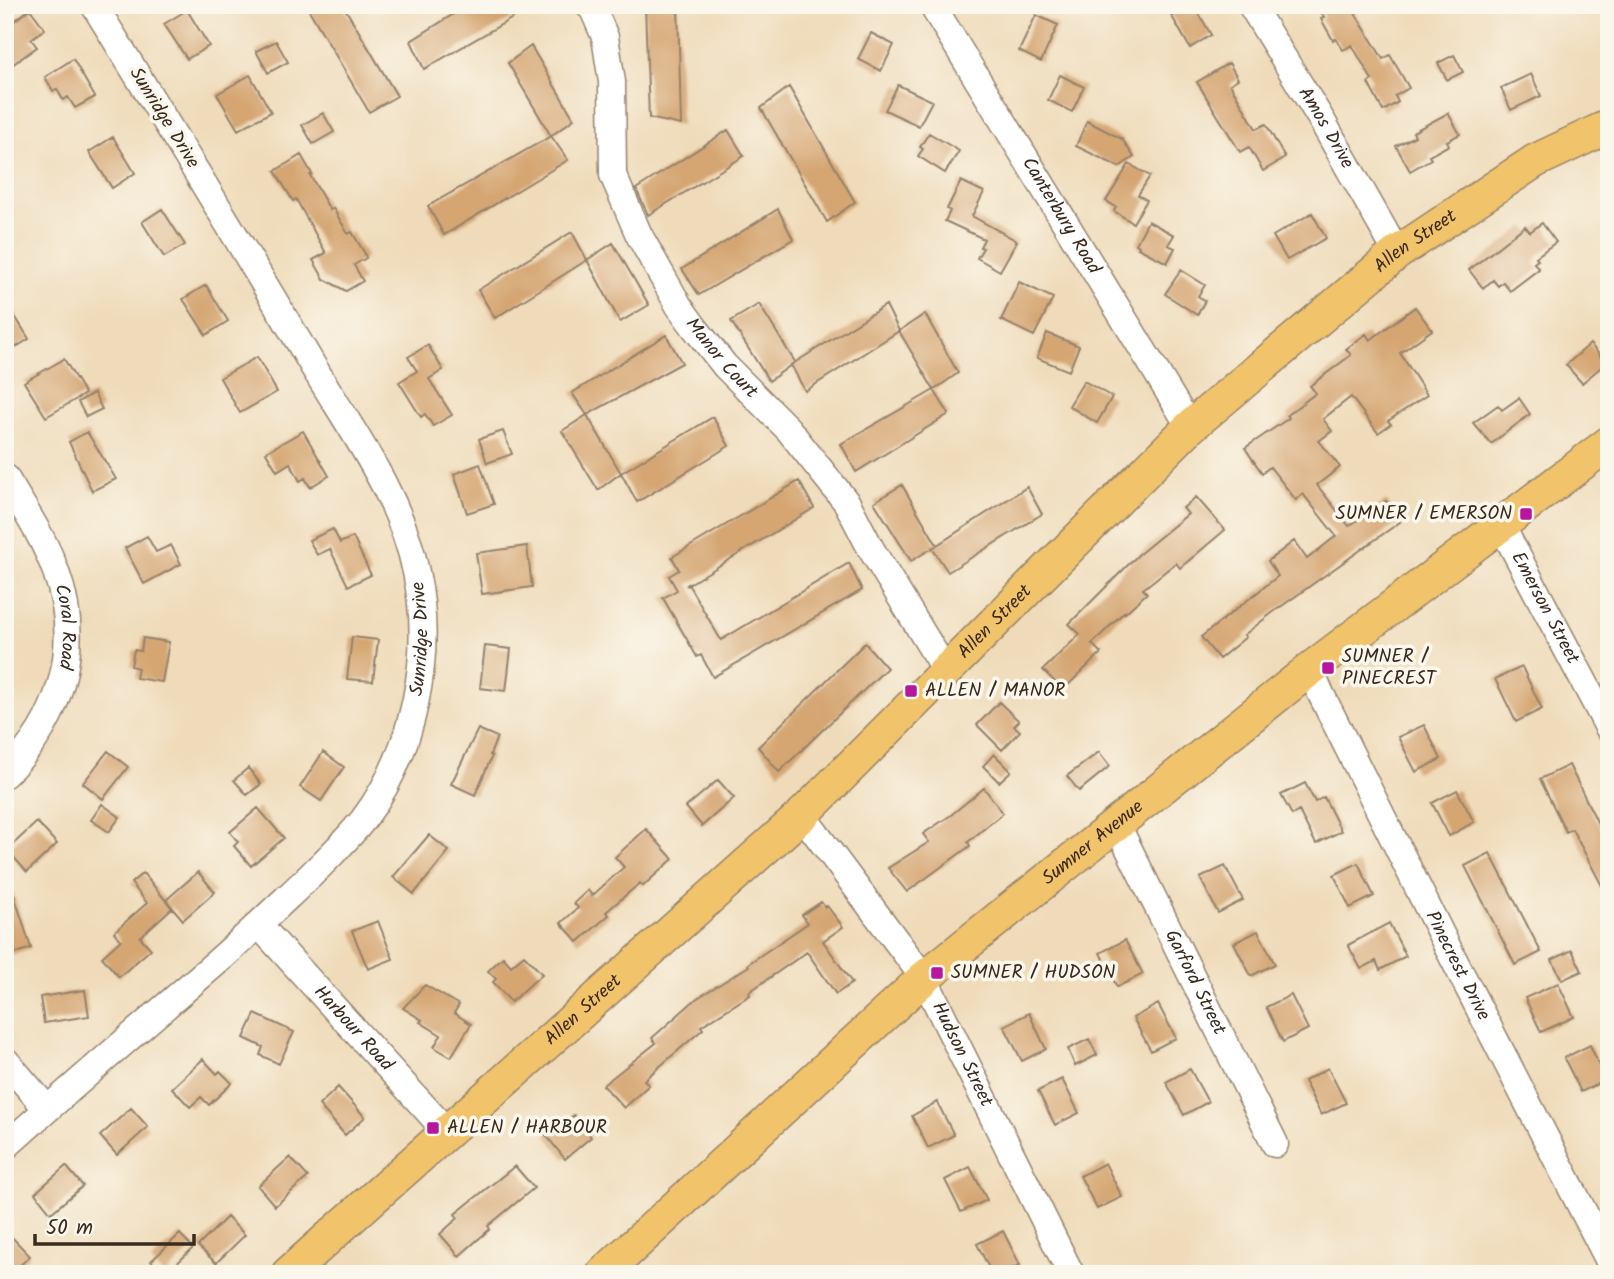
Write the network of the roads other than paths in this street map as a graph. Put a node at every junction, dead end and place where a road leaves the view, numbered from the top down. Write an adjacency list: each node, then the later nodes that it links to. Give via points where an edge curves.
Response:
1 (94, 5): 17 (street, Sunridge Drive, via 373,467 404,531 419,587 418,676 393,771 349,837)
2 (932, 5): 7 (street, Canterbury Road)
3 (1251, 5): 6 (street, Amos Drive)
4 (591, 6): 11 (street, Manor Court, via 605,37 612,82 613,175 639,235 695,328 725,366 788,429 847,503)
5 (1609, 126): 6 (main road, Allen Street, via 1535,161)
6 (1397, 253): 7 (main road, Allen Street)
7 (1190, 427): 11 (main road, Allen Street)
8 (1609, 443): 10 (main road, Sumner Avenue)
9 (5, 477): 14 (street, Coral Road, via 57,573 68,632 66,663 45,726)
10 (1501, 525): 12 (main road, Sumner Avenue); 13 (street, Emerson Street)
11 (945, 670): 15 (main road, Allen Street)
12 (1309, 670): 16 (main road, Sumner Avenue); 24 (street, Pinecrest Drive)
13 (1609, 729)
14 (5, 774)
15 (802, 815): 18 (street, Hudson Street); 21 (main road, Allen Street)
16 (1116, 823): 18 (main road, Sumner Avenue); 22 (street, Garford Street)
17 (259, 925): 20 (street, Sunridge Drive); 21 (street, Harbour Road)
18 (924, 978): 26 (main road, Sumner Avenue); 27 (street, Hudson Street)
19 (5, 1060): 20 (street)
20 (47, 1109): 23 (street, Sunridge Drive)
21 (447, 1132): 25 (main road, Allen Street)
22 (1275, 1144)
23 (5, 1147)
24 (1609, 1261)
25 (288, 1274)
26 (603, 1274)
27 (1071, 1274)

